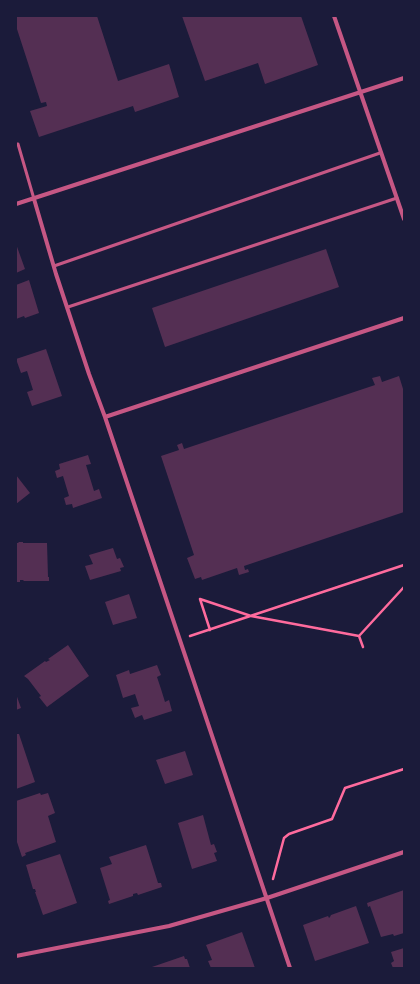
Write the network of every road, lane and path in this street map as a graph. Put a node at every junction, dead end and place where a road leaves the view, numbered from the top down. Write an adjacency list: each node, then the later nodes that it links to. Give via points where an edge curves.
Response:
1 (334, 16): 3 (street)
2 (404, 78): 3 (street)
3 (360, 91): 5 (street); 7 (street)
4 (16, 144): 7 (lane)
5 (380, 153): 6 (street); 10 (lane)
6 (397, 198): 9 (street); 11 (lane)
7 (34, 199): 8 (street); 10 (street)
8 (16, 204)
9 (404, 219)
10 (54, 266): 11 (street)
11 (68, 307): 13 (street)
12 (404, 318): 13 (street)
13 (105, 417): 19 (street)
14 (404, 565): 16 (path)
15 (404, 587): 18 (path)
16 (251, 616): 17 (path); 17 (path, via 200,599); 18 (path)
17 (210, 630): 19 (path)
18 (359, 636): 20 (path)
19 (180, 640): 23 (street)
20 (364, 647)
21 (404, 769): 23 (path, via 345,788 332,819 284,838)
22 (404, 852): 23 (street)
23 (267, 898): 24 (street, via 169,926); 25 (street)
24 (16, 956)
25 (290, 968)

